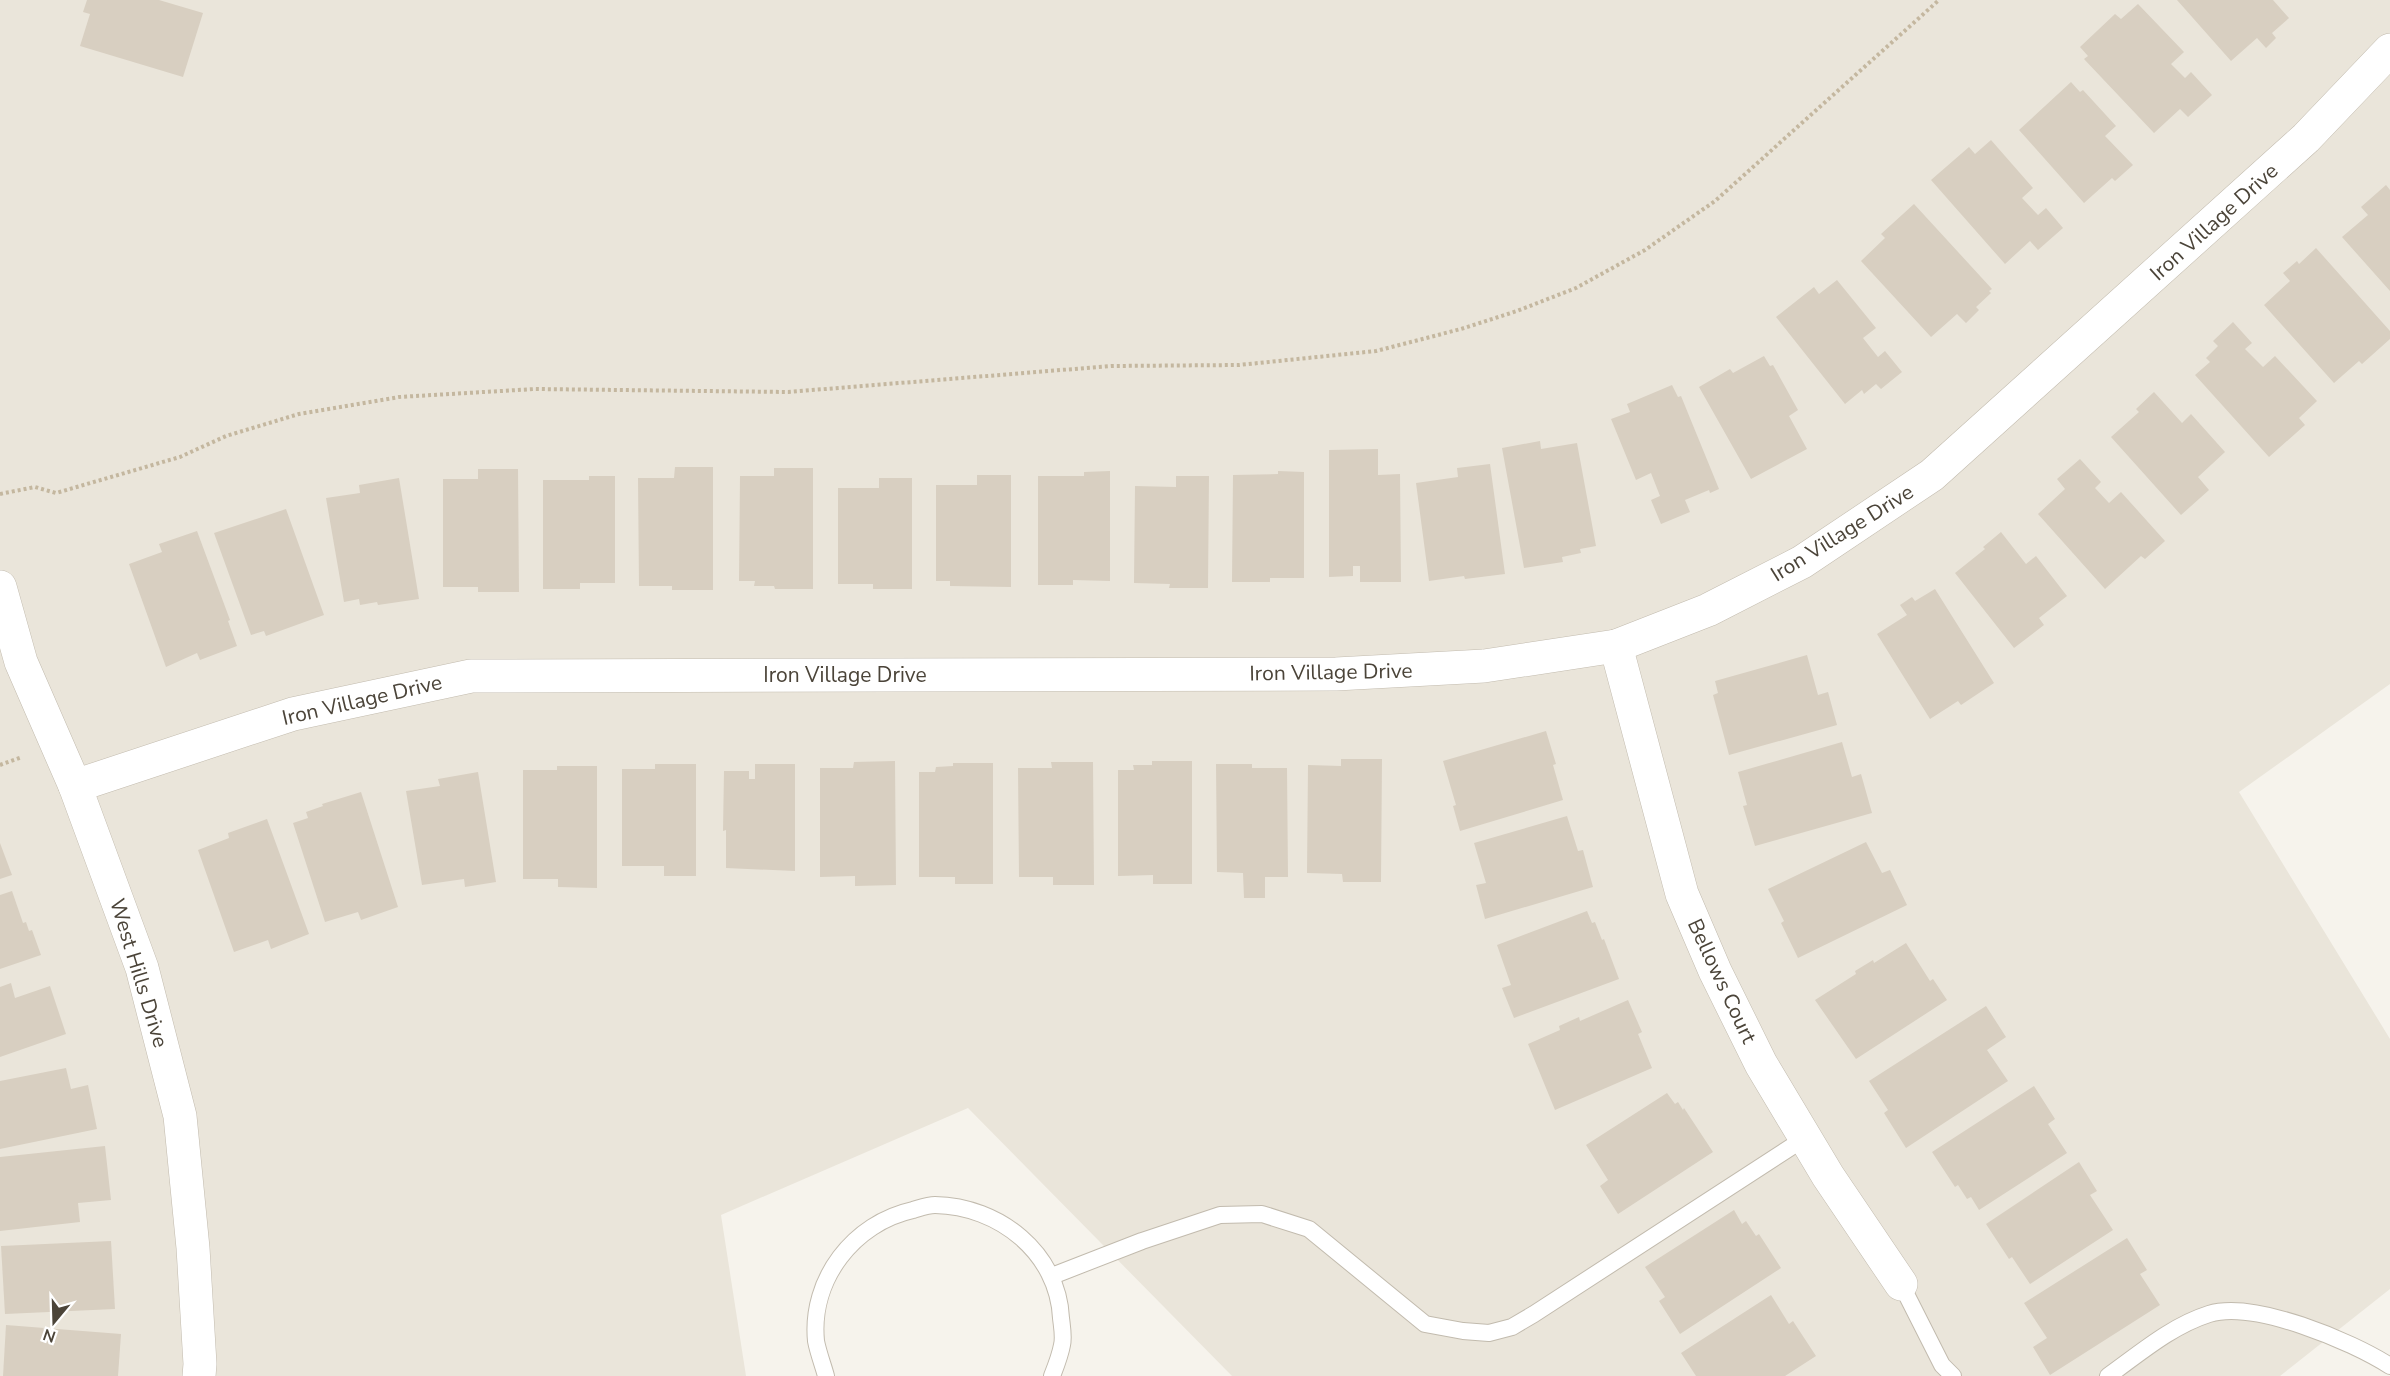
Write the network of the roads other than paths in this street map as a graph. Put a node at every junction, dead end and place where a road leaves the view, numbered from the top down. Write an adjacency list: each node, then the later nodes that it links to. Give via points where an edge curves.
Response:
1 (2390, 50): 3 (street, Iron Village Drive, via 2306,138 1932,475 1802,562 1708,610)
2 (0, 587): 4 (street, West Hills Drive, via 21,662)
3 (1616, 646): 4 (street, Iron Village Drive, via 1484,666 1336,674 471,676 293,714); 5 (street, Bellows Court, via 1682,894 1761,1064)
4 (75, 786): 9 (street, West Hills Drive, via 142,968 180,1116 194,1248)
5 (1805, 1138): 6 (lane, via 1534,1314 1512,1327 1489,1333 1425,1324 1309,1229 1262,1214 1220,1215); 7 (street, Bellows Court)
6 (1052, 1276): 10 (lane, via 1015,1230 976,1211 934,1205 892,1214 856,1237 832,1266 818,1303 816,1341); 11 (lane, via 1060,1301 1063,1344)
7 (1901, 1284): 12 (lane, via 1942,1365)
8 (2390, 1366): 13 (lane, via 2331,1336 2284,1320 2237,1311 2211,1313 2183,1324)
9 (199, 1376)
10 (826, 1376)
11 (1052, 1376)
12 (1953, 1376)
13 (2108, 1376)

